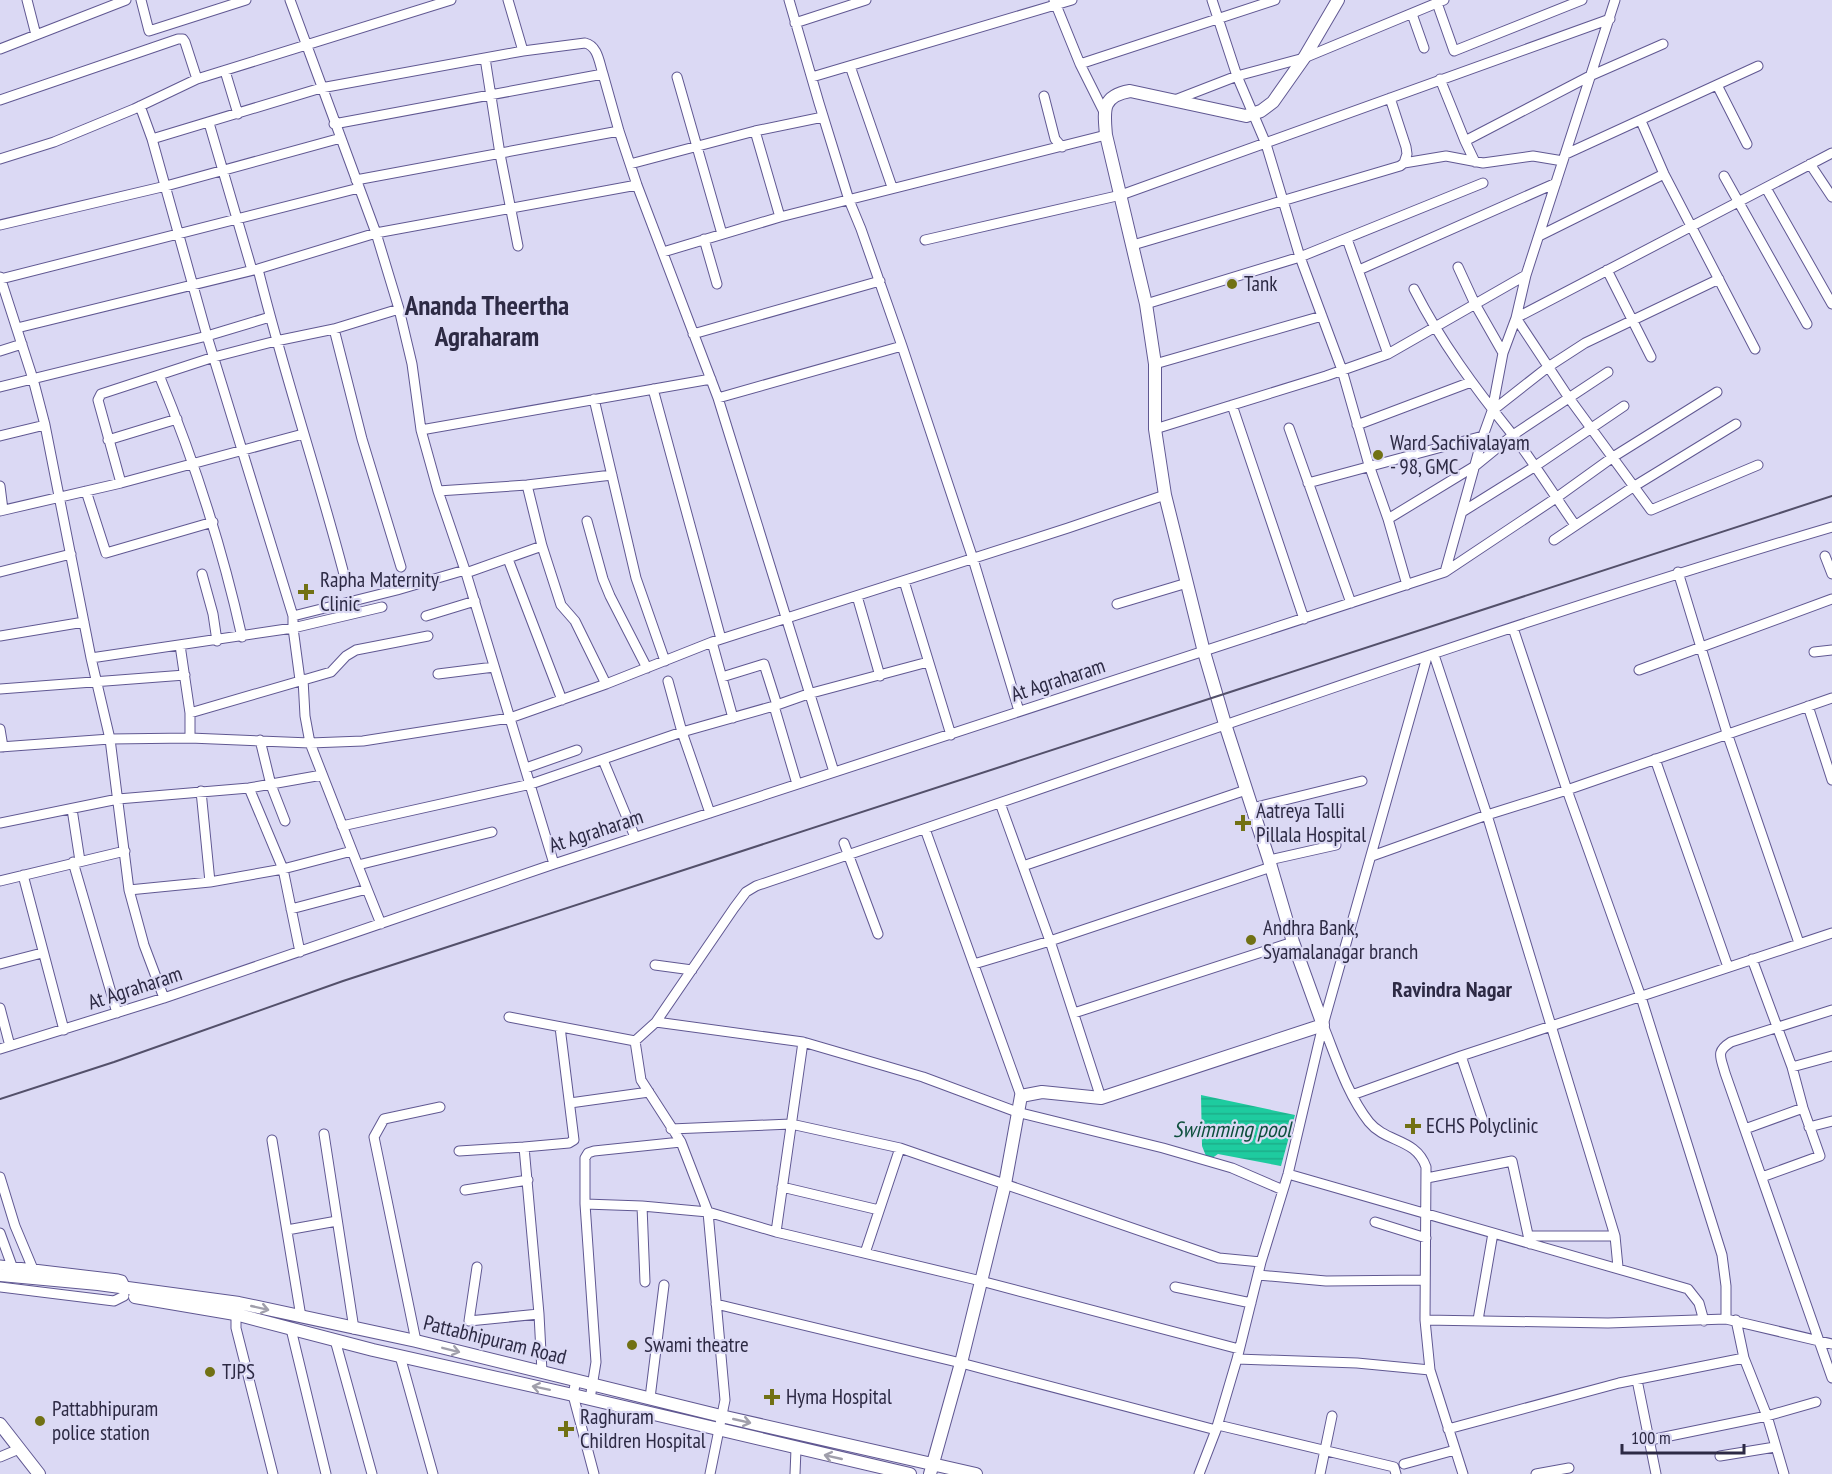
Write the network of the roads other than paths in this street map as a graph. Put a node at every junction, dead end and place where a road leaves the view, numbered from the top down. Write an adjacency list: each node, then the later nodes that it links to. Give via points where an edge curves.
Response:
1 (27, 0): 23 (street)
2 (126, 0): 23 (street)
3 (141, 0): 22 (street)
4 (246, 0): 22 (street)
5 (290, 0): 25 (street)
6 (451, 0): 25 (street)
7 (508, 0): 29 (street)
8 (789, 0): 21 (street)
9 (866, 0): 21 (street)
10 (1072, 0): 17 (street)
11 (1212, 0): 19 (street)
12 (1275, 0): 19 (street)
13 (1338, 0): 31 (street)
14 (1582, 0): 16 (street, via 1454,51)
15 (1616, 0): 20 (street)
16 (1441, 2): 18 (street)
17 (1055, 3): 32 (street); 33 (street)
18 (1412, 14): 27 (street); 31 (street)
19 (1217, 18): 32 (street); 37 (street)
20 (1610, 20): 38 (street); 42 (street)
21 (795, 23): 40 (street)
22 (149, 31): 26 (street)
23 (36, 35): 28 (street)
24 (1663, 44): 38 (street)
25 (306, 46): 35 (street); 44 (street)
26 (154, 47): 41 (street, via 183,39); 48 (street)
27 (1424, 48)
28 (0, 49)
29 (523, 49): 30 (street); 36 (street, via 590,44)
30 (485, 58): 44 (street); 45 (street)
31 (1304, 58): 37 (street); 53 (street, via 1274,102)
32 (1080, 64): 51 (street)
33 (850, 66): 40 (street); 84 (street)
34 (1758, 66): 43 (street)
35 (225, 71): 41 (street); 52 (street)
36 (603, 74): 45 (street); 58 (street)
37 (1237, 76): 49 (street); 53 (street)
38 (1590, 76): 63 (street); 72 (street)
39 (677, 77): 66 (street)
40 (812, 77): 54 (street)
41 (197, 79): 50 (street)
42 (1440, 79): 47 (street); 63 (street)
43 (1717, 86): 55 (street); 65 (street)
44 (321, 88): 52 (street); 57 (street)
45 (491, 95): 57 (street); 69 (street)
46 (1044, 96): 67 (street, via 1055,139)
47 (1390, 98): 64 (street); 70 (street)
48 (0, 100)
49 (1175, 100): 51 (street, via 1130,91 1116,93); 53 (street, via 1246,116)
50 (140, 106): 62 (street); 71 (street, via 54,142)
51 (1104, 112): 60 (street)
52 (238, 114): 56 (street)
53 (1254, 114): 64 (street)
54 (823, 117): 59 (street); 88 (street)
55 (1641, 121): 72 (street); 77 (street)
56 (209, 123): 62 (street); 76 (street)
57 (334, 124): 61 (street)
58 (618, 131): 69 (street); 74 (street)
59 (755, 131): 66 (street); 92 (street)
60 (1106, 135): 67 (street); 86 (street)
61 (341, 138): 76 (street); 81 (street)
62 (152, 139): 83 (street)
63 (1465, 141): 73 (street)
64 (1266, 144): 86 (street); 89 (street)
65 (1747, 144)
66 (696, 147): 74 (street); 98 (street)
67 (1062, 147): 84 (street)
68 (1832, 153): 75 (street)
69 (500, 154): 81 (street); 91 (street)
70 (1405, 158): 73 (street, via 1446,156); 89 (street, via 1400,166)
71 (0, 159)
72 (1563, 161): 73 (street, via 1533,156); 80 (street)
73 (1475, 162)
74 (630, 164): 82 (street)
75 (1810, 164): 85 (street); 87 (street)
76 (223, 170): 83 (street); 93 (street)
77 (1664, 174): 95 (street); 99 (street)
78 (1724, 176): 90 (street)
79 (1483, 183): 101 (street)
80 (1556, 183): 99 (street); 109 (street)
81 (357, 184): 93 (street); 96 (street)
82 (637, 185): 91 (street); 105 (street)
83 (166, 186): 94 (street); 97 (street)
84 (892, 187): 88 (street)
85 (1766, 188): 90 (street); 121 (street)
86 (1121, 195): 102 (street); 103 (street)
87 (1832, 197)
88 (849, 200): 92 (street); 114 (street)
89 (1283, 202): 103 (street); 106 (street)
90 (1739, 203): 95 (street); 127 (street)
91 (509, 208): 96 (street); 104 (street)
92 (780, 217): 98 (street)
93 (237, 219): 97 (street); 108 (street)
94 (0, 225)
95 (1692, 227): 110 (street); 113 (street)
96 (376, 233): 108 (street); 122 (street)
97 (179, 234): 112 (street); 115 (street)
98 (722, 234): 100 (street)
99 (1539, 236): 111 (street)
100 (704, 239): 105 (street); 116 (street)
101 (1347, 239): 106 (street); 109 (street)
102 (925, 240)
103 (1133, 245): 119 (street)
104 (518, 246)
105 (663, 252): 131 (street)
106 (1300, 257): 119 (street); 123 (street)
107 (1458, 267): 120 (street)
108 (255, 269): 115 (street); 124 (street)
109 (1359, 270): 139 (street)
110 (1607, 270): 125 (street); 126 (street)
111 (1526, 275): 120 (street); 125 (street)
112 (0, 278): 118 (street)
113 (1719, 279): 126 (street); 136 (street)
114 (880, 281): 131 (street); 135 (street)
115 (193, 284): 129 (street); 132 (street)
116 (717, 284)
117 (1414, 289): 128 (street)
118 (3, 296): 129 (street)
119 (1146, 304): 142 (street)
120 (1475, 304): 128 (street); 138 (street)
121 (1832, 304)
122 (399, 309): 130 (street); 165 (street)
123 (1322, 316): 142 (street); 144 (street)
124 (270, 317): 132 (street); 133 (street)
125 (1516, 318): 138 (street); 143 (street)
126 (1632, 320): 141 (street); 143 (street)
127 (1807, 324)
128 (1434, 327): 139 (street); 149 (street)
129 (17, 328): 134 (street)
130 (334, 329): 133 (street); 203 (street)
131 (693, 334): 148 (street)
132 (207, 336): 140 (street); 147 (street)
133 (276, 341): 140 (street); 167 (street)
134 (22, 344): 137 (street); 147 (street)
135 (902, 345): 153 (street); 202 (street)
136 (1755, 349)
137 (0, 351)
138 (1503, 353): 158 (street)
139 (1388, 354): 144 (street)
140 (214, 357): 146 (street); 172 (street)
141 (1651, 357)
142 (1155, 364): 166 (street)
143 (1548, 367): 154 (street); 158 (street)
144 (1342, 370): 156 (street); 161 (street)
145 (1608, 372): 154 (street)
146 (159, 375): 159 (street); 171 (street, via 99,397)
147 (33, 379): 150 (street); 162 (street)
148 (711, 379): 151 (street); 153 (street)
149 (1471, 382): 158 (street); 161 (street)
150 (0, 387)
151 (653, 389): 155 (street); 230 (street)
152 (1717, 392): 173 (street, At Agraharam)
153 (718, 398): 222 (street)
154 (1569, 398): 164 (street); 168 (street)
155 (594, 399): 165 (street); 179 (street)
156 (1232, 405): 166 (street); 223 (street)
157 (1624, 406): 164 (street)
158 (1492, 411): 168 (street); 170 (street)
159 (177, 419): 171 (street); 174 (street)
160 (1736, 424): 184 (street)
161 (1357, 425): 175 (street)
162 (45, 426): 169 (street); 188 (street)
163 (1289, 428): 181 (street)
164 (1591, 428): 173 (street); 178 (street)
165 (421, 429): 186 (street)
166 (1155, 429): 187 (street)
167 (303, 434): 172 (street); 211 (street)
168 (1513, 435): 177 (street); 178 (street)
169 (0, 436)
170 (1483, 436): 175 (street); 177 (street)
171 (108, 440): 180 (street)
172 (242, 451): 174 (street); 221 (street)
173 (1613, 457): 184 (street); 189 (street, At Agraharam)
174 (193, 464): 180 (street); 194 (street)
175 (1369, 465): 181 (street); 192 (street)
176 (1758, 465): 184 (street, via 1651,510)
177 (1475, 466): 191 (street); 192 (street)
178 (1534, 467): 189 (street); 191 (street)
179 (612, 475): 182 (street); 239 (street, via 636,578)
180 (121, 483): 185 (street)
181 (1308, 483): 217 (street)
182 (527, 485): 186 (street); 198 (street)
183 (0, 486): 190 (street)
184 (1634, 487): 195 (street)
185 (86, 491): 188 (street); 194 (street, via 106,553)
186 (438, 491): 204 (street)
187 (1165, 495): 202 (street); 212 (street)
188 (60, 496): 190 (street); 199 (street)
189 (1556, 498): 195 (street); 206 (street, At Agraharam)
190 (2, 511)
191 (1462, 512): 206 (street)
192 (1389, 519): 213 (street)
193 (587, 521): 242 (street, via 603,579)
194 (213, 522): 229 (street)
195 (1575, 525): 197 (street)
196 (1832, 526): 207 (street)
197 (1554, 540)
198 (542, 546): 201 (street); 251 (street, via 561,605 575,621)
199 (71, 555): 205 (street); 224 (street)
200 (1825, 556): 209 (street)
201 (508, 559): 204 (street); 255 (street)
202 (973, 559): 210 (street); 258 (street)
203 (401, 567)
204 (466, 571): 216 (street); 221 (street)
205 (0, 572)
206 (1445, 572): 213 (street, At Agraharam)
207 (1678, 572): 226 (street); 233 (street)
208 (202, 574): 231 (street)
209 (1832, 574)
210 (904, 581): 214 (street); 240 (street)
211 (346, 582)
212 (1186, 583): 218 (street); 235 (street)
213 (1407, 585): 217 (street, At Agraharam)
214 (857, 596): 222 (street); 246 (street)
215 (1832, 599): 233 (street)
216 (475, 602): 220 (street); 241 (street)
217 (1351, 603): 223 (street, At Agraharam)
218 (1117, 604)
219 (382, 607): 225 (street)
220 (426, 615)
221 (293, 616): 225 (street)
222 (785, 618): 230 (street); 253 (street)
223 (1304, 619): 235 (street, At Agraharam)
224 (84, 622): 227 (street); 238 (street)
225 (293, 628): 229 (street); 248 (street)
226 (1513, 628): 237 (street); 285 (street)
227 (0, 636)
228 (428, 636): 248 (street, via 356,650 331,672)
229 (242, 637): 231 (street)
230 (716, 640): 239 (street); 247 (street)
231 (217, 641): 232 (street)
232 (180, 645): 238 (street); 245 (street)
233 (1702, 647): 243 (street); 265 (street)
234 (1832, 650): 236 (street)
235 (1204, 652): 258 (street, At Agraharam); 262 (street)
236 (1814, 652)
237 (1430, 656): 262 (street); 292 (street); 304 (street)
238 (91, 658): 249 (street)
239 (665, 661): 242 (street)
240 (928, 662): 246 (street); 266 (street)
241 (494, 666): 244 (street); 260 (street)
242 (647, 668): 251 (street)
243 (1639, 670)
244 (438, 674)
245 (185, 675): 249 (street); 259 (street)
246 (880, 676): 253 (street)
247 (722, 677): 256 (street, via 764,664); 261 (street)
248 (301, 679): 259 (street); 270 (street)
249 (96, 681): 252 (street); 268 (street)
250 (668, 681): 264 (street)
251 (606, 684): 255 (street)
252 (0, 689)
253 (808, 694): 256 (street); 276 (street)
254 (1832, 698): 257 (street)
255 (562, 700): 260 (street)
256 (776, 706): 261 (street); 282 (street)
257 (1808, 706): 265 (street); 278 (street)
258 (1018, 711): 266 (street, At Agraharam)
259 (190, 713): 267 (street)
260 (510, 718): 270 (street, via 363,741); 275 (street)
261 (732, 718): 264 (street)
262 (1225, 724): 284 (street); 288 (street)
263 (0, 729): 271 (street)
264 (682, 732): 274 (street); 291 (street)
265 (1727, 733): 273 (street); 322 (street)
266 (951, 735): 276 (street, At Agraharam)
267 (190, 738): 268 (street); 269 (street)
268 (110, 739): 271 (street); 287 (street)
269 (260, 740): 270 (street); 280 (street)
270 (310, 743): 277 (street)
271 (2, 747)
272 (577, 750): 275 (street)
273 (1655, 759): 285 (street); 329 (street)
274 (603, 760): 281 (street); 298 (street)
275 (526, 768): 281 (street)
276 (834, 772): 282 (street, At Agraharam)
277 (322, 775): 280 (street); 295 (street)
278 (1832, 780)
279 (1362, 782): 290 (street)
280 (271, 784): 283 (street); 293 (street)
281 (531, 784): 295 (street); 307 (street)
282 (797, 784): 291 (street, At Agraharam)
283 (249, 788): 286 (street); 310 (street)
284 (1246, 790): 290 (street); 309 (street)
285 (1567, 790): 292 (street); 331 (street)
286 (201, 791): 287 (street); 313 (street)
287 (118, 799): 289 (street); 301 (street)
288 (1000, 803): 296 (street); 309 (street)
289 (72, 808): 294 (street); 305 (street)
290 (1252, 808): 306 (street)
291 (710, 813): 298 (street, At Agraharam)
292 (1487, 815): 304 (street); 341 (street)
293 (285, 821)
294 (0, 823)
295 (342, 826): 302 (street)
296 (925, 829): 303 (street); 327 (street)
297 (492, 831): 308 (street)
298 (636, 837): 307 (street, At Agraharam)
299 (844, 843): 303 (street)
300 (1336, 845): 306 (street)
301 (125, 851): 305 (street); 315 (street)
302 (352, 851): 308 (street); 310 (street)
303 (848, 855): 319 (street); 330 (street, via 746,892)
304 (1372, 856): 339 (street)
305 (76, 861): 311 (street); 336 (street)
306 (1270, 863): 320 (street); 321 (street)
307 (554, 864): 317 (street, At Agraharam)
308 (358, 865): 314 (street)
309 (1023, 866): 320 (street)
310 (283, 869): 313 (street); 316 (street)
311 (23, 874): 312 (street); 324 (street)
312 (1, 878)
313 (210, 882): 315 (street)
314 (367, 889): 316 (street); 317 (street)
315 (129, 890): 332 (street)
316 (291, 909): 323 (street)
317 (381, 924): 323 (street, At Agraharam)
318 (1832, 933): 322 (street)
319 (878, 934)
320 (1050, 941): 327 (street); 335 (street)
321 (1293, 942): 335 (street); 339 (street)
322 (1799, 943): 325 (street)
323 (300, 952): 332 (street, At Agraharam)
324 (42, 953): 326 (street); 343 (street)
325 (1752, 959): 329 (street); 342 (street)
326 (0, 964)
327 (974, 964): 352 (street)
328 (655, 965): 330 (street)
329 (1728, 967): 331 (street)
330 (692, 970): 338 (street)
331 (1641, 997): 341 (street); 416 (street, via 1722,1255)
332 (164, 998): 336 (street, At Agraharam)
333 (0, 1008): 346 (street)
334 (1832, 1010): 342 (street)
335 (1074, 1012): 353 (street)
336 (117, 1013): 343 (street, At Agraharam)
337 (509, 1017): 340 (street)
338 (656, 1022): 344 (street); 345 (street)
339 (1323, 1025): 351 (street); 353 (street); 370 (street)
340 (560, 1027): 344 (street); 354 (street)
341 (1551, 1027): 347 (street); 390 (street)
342 (1778, 1027): 349 (street); 363 (street, via 1731,1042 1720,1052)
343 (64, 1030): 346 (street, At Agraharam)
344 (635, 1041): 350 (street, via 641,1080)
345 (803, 1042): 357 (street, via 923,1077); 359 (street)
346 (5, 1048)
347 (1461, 1056): 351 (street); 360 (street)
348 (1832, 1056): 349 (street)
349 (1792, 1066): 356 (street)
350 (649, 1092): 354 (street); 362 (street)
351 (1352, 1095): 373 (street, via 1379,1131 1416,1150 1423,1158)
352 (1021, 1096): 353 (street, via 1042,1092); 357 (street)
353 (1101, 1098)
354 (570, 1103): 367 (street, via 574,1140)
355 (440, 1107): 424 (street, via 384,1119 374,1137)
356 (1803, 1108): 361 (street); 363 (street)
357 (1017, 1112): 375 (street); 378 (street, via 1232,1168)
358 (1832, 1121): 361 (street)
359 (791, 1124): 362 (street); 368 (street); 376 (street)
360 (1485, 1127)
361 (1809, 1127): 372 (street, via 1820,1156)
362 (671, 1129): 366 (street)
363 (1745, 1129): 372 (street)
364 (324, 1134): 384 (street)
365 (272, 1140): 386 (street)
366 (681, 1142): 379 (street, via 588,1153); 382 (street)
367 (524, 1147): 369 (street); 374 (street)
368 (900, 1148): 375 (street); 381 (street)
369 (459, 1151)
370 (1288, 1174): 378 (street); 383 (street)
371 (0, 1177): 399 (street)
372 (1762, 1177): 423 (street)
373 (1427, 1178): 383 (street); 392 (street, via 1512,1161)
374 (528, 1180): 377 (street); 414 (street)
375 (1005, 1184): 394 (street, via 1219,1258); 404 (street)
376 (782, 1187): 381 (street); 387 (street)
377 (465, 1190)
378 (1283, 1190): 394 (street)
379 (585, 1204): 380 (street); 436 (street, via 596,1362)
380 (642, 1206): 382 (street); 405 (street)
381 (879, 1210): 393 (street)
382 (708, 1212): 387 (street); 412 (street)
383 (1426, 1214): 389 (street); 391 (street)
384 (337, 1221): 386 (street); 421 (street)
385 (1375, 1222): 391 (street)
386 (287, 1230): 415 (street)
387 (776, 1232): 393 (street)
388 (0, 1233): 396 (street)
389 (1493, 1233): 392 (street); 418 (street)
390 (1615, 1236): 392 (street); 398 (street)
391 (1426, 1238): 403 (street)
392 (1529, 1240): 398 (street)
393 (865, 1253): 404 (street)
394 (1261, 1262): 401 (street)
395 (0, 1265): 396 (street)
396 (12, 1266): 399 (street)
397 (477, 1267): 414 (street, via 469,1320)
398 (1618, 1267): 419 (street, via 1688,1289 1699,1303)
399 (33, 1269): 410 (street, via 118,1279 122,1280)
400 (0, 1275): 409 (street, Pattabhipuram Road)
401 (1258, 1275): 403 (street, via 1326,1281); 411 (street)
402 (0, 1280): 409 (street, Pattabhipuram Road)
403 (1425, 1280): 417 (street)
404 (981, 1281): 426 (street); 430 (street)
405 (645, 1282)
406 (664, 1284): 438 (street)
407 (0, 1287): 410 (street, via 114,1301)
408 (1175, 1287): 411 (street)
409 (98, 1288): 410 (street, Pattabhipuram Road)
410 (125, 1292): 413 (street, Pattabhipuram Road)
411 (1251, 1303): 426 (street)
412 (716, 1304): 430 (street); 441 (street, via 725,1400)
413 (237, 1308): 415 (street, Pattabhipuram Road, one-way to 415); 420 (street, Pattabhipuram Road); 462 (street, via 236,1329)
414 (539, 1314): 432 (street)
415 (302, 1317): 421 (street, Pattabhipuram Road)
416 (1731, 1319): 419 (street); 423 (street); 428 (street)
417 (1425, 1320): 418 (street); 431 (street)
418 (1478, 1320): 419 (street)
419 (1704, 1321)
420 (291, 1329): 422 (street, Pattabhipuram Road); 463 (street)
421 (354, 1329): 424 (street, Pattabhipuram Road)
422 (335, 1340): 427 (street, Pattabhipuram Road); 464 (street)
423 (1819, 1340): 425 (street); 433 (street)
424 (416, 1341): 432 (street, Pattabhipuram Road, one-way to 432)
425 (1832, 1344)
426 (1239, 1349): 429 (street)
427 (400, 1356): 437 (street, Pattabhipuram Road, one-way to 427); 460 (street)
428 (1744, 1358): 435 (street); 443 (street)
429 (1237, 1359): 431 (street, via 1357,1362); 445 (street)
430 (961, 1364): 445 (street); 458 (street)
431 (1430, 1370): 446 (street)
432 (542, 1372): 434 (street, Pattabhipuram Road)
433 (1832, 1378)
434 (576, 1380): 436 (street, Pattabhipuram Road); 437 (street)
435 (1637, 1380): 446 (street); 448 (street)
436 (593, 1384): 438 (street, Pattabhipuram Road); 439 (street)
437 (573, 1395): 439 (street, Pattabhipuram Road); 465 (street)
438 (650, 1398): 441 (street, Pattabhipuram Road)
439 (590, 1400): 447 (street, Pattabhipuram Road)
440 (1816, 1402): 443 (street)
441 (721, 1416): 447 (street); 458 (street, Pattabhipuram Road, one-way to 458)
442 (1332, 1416): 453 (street)
443 (1767, 1416): 448 (street); 449 (street)
444 (0, 1424): 450 (street)
445 (1217, 1428): 453 (street); 470 (street)
446 (1448, 1429): 452 (street)
447 (718, 1430): 451 (street, Pattabhipuram Road); 466 (street)
448 (1650, 1440): 475 (street)
449 (1775, 1447): 454 (street); 476 (street)
450 (19, 1449): 455 (street); 461 (street)
451 (796, 1449): 459 (street, Pattabhipuram Road, one-way to 451); 467 (street)
452 (1455, 1450): 456 (street); 473 (street)
453 (1325, 1451): 471 (street); 472 (street, via 1394,1467)
454 (1720, 1456)
455 (0, 1457)
456 (1404, 1464)
457 (1569, 1468): 474 (street)
458 (931, 1469): 469 (street, Pattabhipuram Road)
459 (886, 1472): 468 (street, Pattabhipuram Road)
460 (430, 1473)
461 (39, 1474)
462 (273, 1474)
463 (326, 1474)
464 (372, 1474)
465 (594, 1474)
466 (710, 1474)
467 (795, 1474)
468 (910, 1474)
469 (976, 1474)
470 (1199, 1474)
471 (1320, 1474)
472 (1396, 1474)
473 (1463, 1474)
474 (1536, 1474)
475 (1656, 1474)
476 (1784, 1474)

